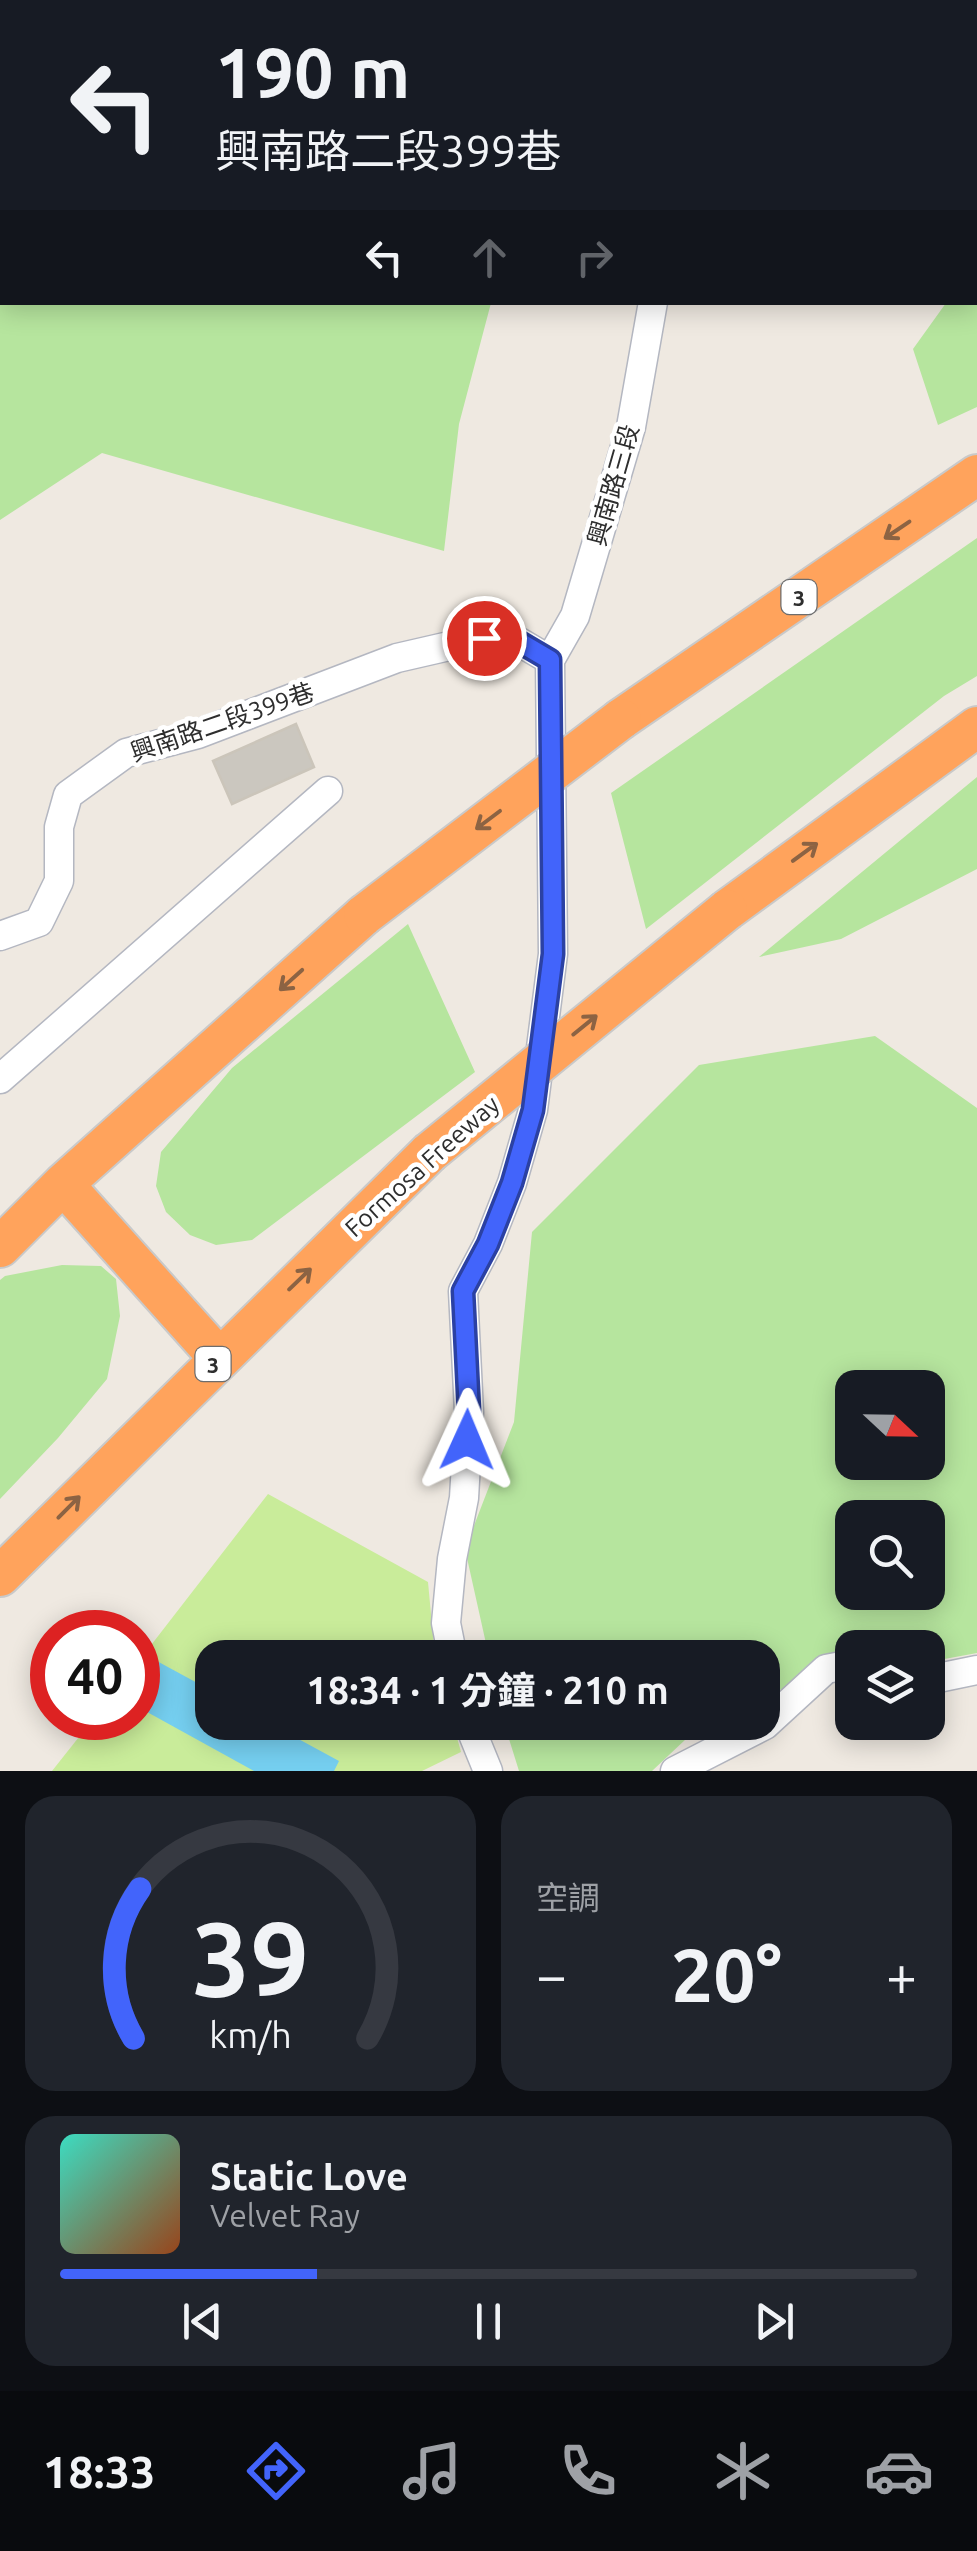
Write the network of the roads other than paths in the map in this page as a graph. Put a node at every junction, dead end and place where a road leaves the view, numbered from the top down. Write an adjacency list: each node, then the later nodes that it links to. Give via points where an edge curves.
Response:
1 (652, 305): 3 (street, 興南路三段, via 631,427 575,616)
2 (977, 475): 8 (highway, 3, one-way to 8, bridge, via 622,719 364,915)
3 (550, 660): 6 (street, 興南路二段399巷, via 516,640 484,638 398,658 198,734 126,753 68,795 59,827 60,881 39,922); 12 (street, via 553,954 533,1110 512,1183 463,1291 469,1412)
4 (977, 727): 10 (highway, Formosa Freeway / 3, one-way to 4, bridge, via 428,1154 727,910)
5 (328, 791): 7 (street)
6 (0, 936)
7 (0, 1079)
8 (63, 1184): 9 (highway, 3); 10 (highway)
9 (0, 1247)
10 (219, 1358): 11 (highway, Formosa Freeway / 3, one-way to 10)
11 (0, 1576)
12 (449, 1640)
13 (835, 1667): 18 (street, via 765,1725)
14 (977, 1670): 15 (street)
15 (945, 1677)
16 (475, 1740): 17 (street)
17 (488, 1771)
18 (676, 1771)

